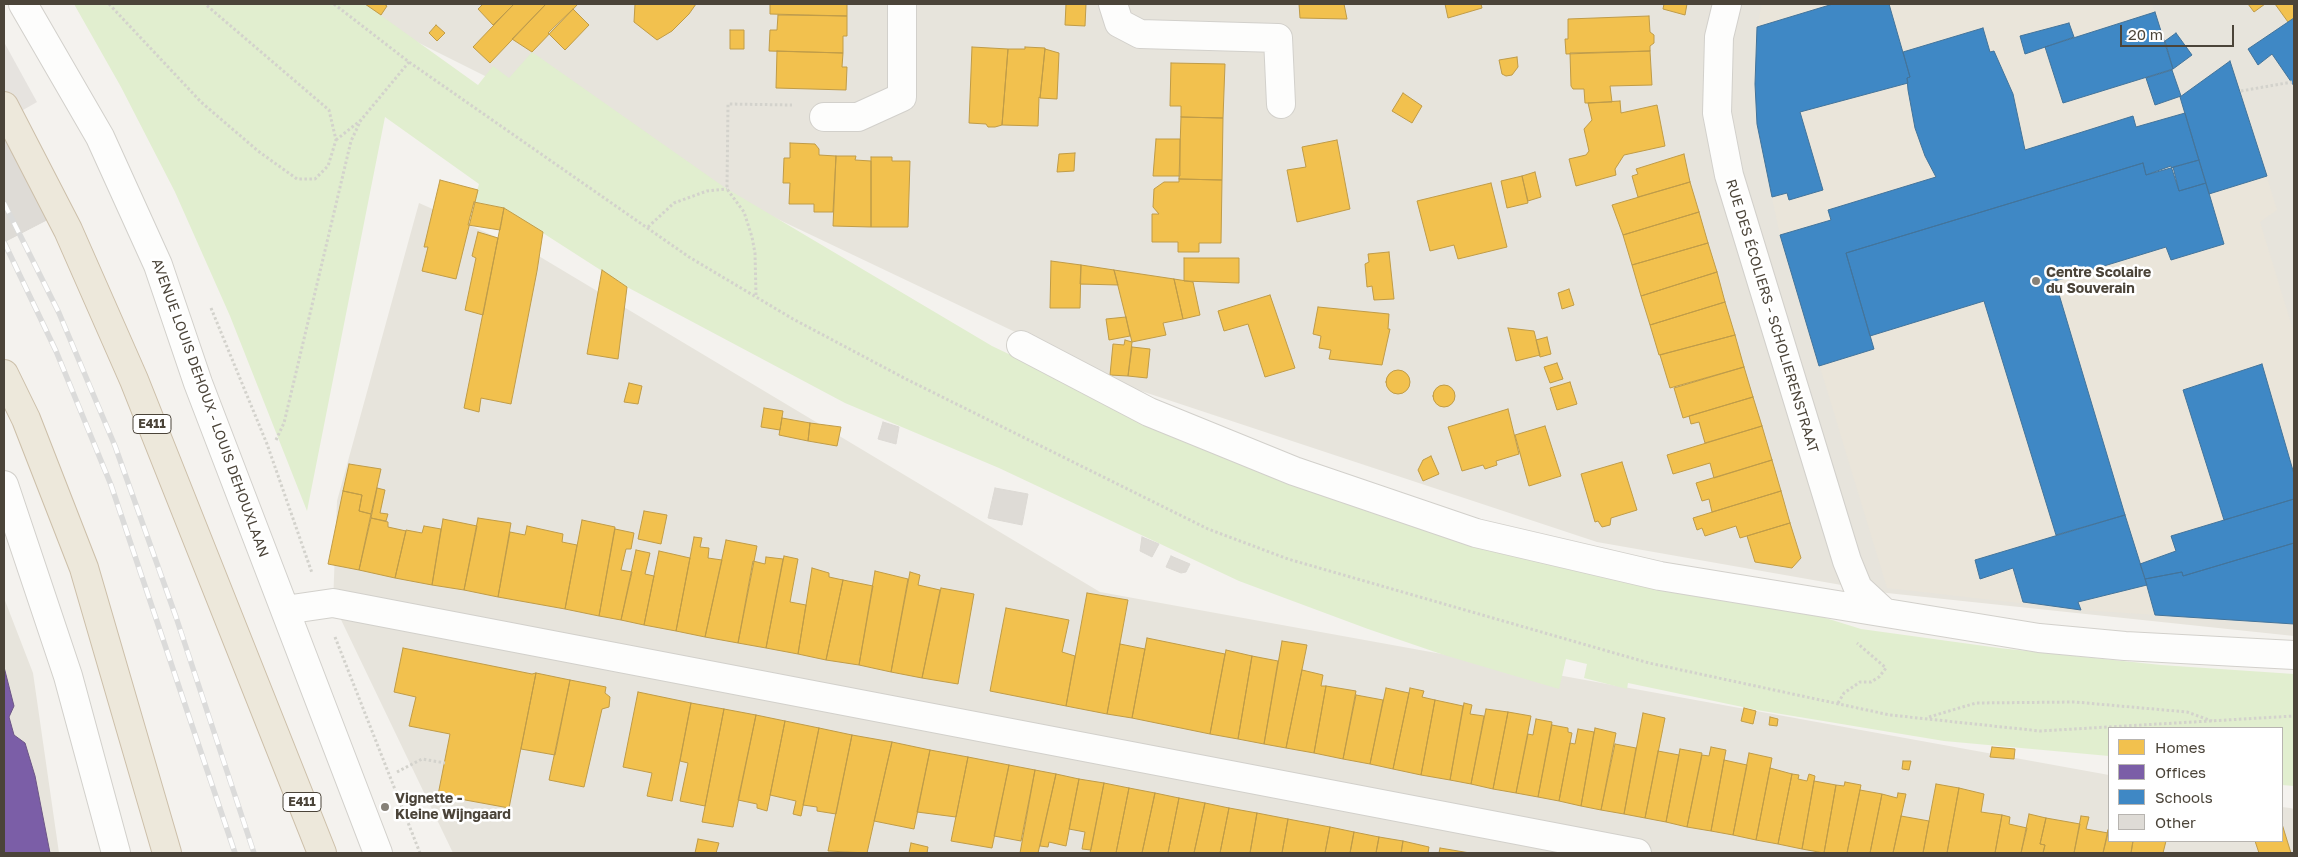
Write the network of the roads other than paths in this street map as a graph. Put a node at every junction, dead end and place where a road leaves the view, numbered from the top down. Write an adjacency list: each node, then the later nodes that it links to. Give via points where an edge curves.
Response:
1 (23, 4): 11 (street, AVENUE LOUIS DEHOUX - LOUIS DEHOUXLAAN, via 100,136 158,265 198,383)
2 (902, 4): 7 (street, via 902,97 858,117)
3 (1113, 4): 5 (street, via 1119,23 1140,34 1278,38)
4 (1728, 4): 12 (street, RUE DES ÉCOLIERS - SCHOLIERENSTRAAT, via 1719,37 1717,113 1730,176 1847,561 1858,588)
5 (1280, 104)
6 (4, 106): 16 (highway, E411, via 68,230 134,380)
7 (824, 117)
8 (1021, 345): 12 (street, via 1149,412 1294,471 1476,533 1660,576)
9 (4, 374): 15 (highway, via 26,418 84,568)
10 (6, 498): 14 (street, via 68,676)
11 (285, 610): 17 (street, AVENUE LOUIS DEHOUX - LOUIS DEHOUXLAAN); 18 (street, via 333,603)
12 (1884, 612): 13 (street, via 2039,638)
13 (2294, 655)
14 (116, 853)
15 (167, 853)
16 (322, 853)
17 (378, 853)
18 (1637, 853)

